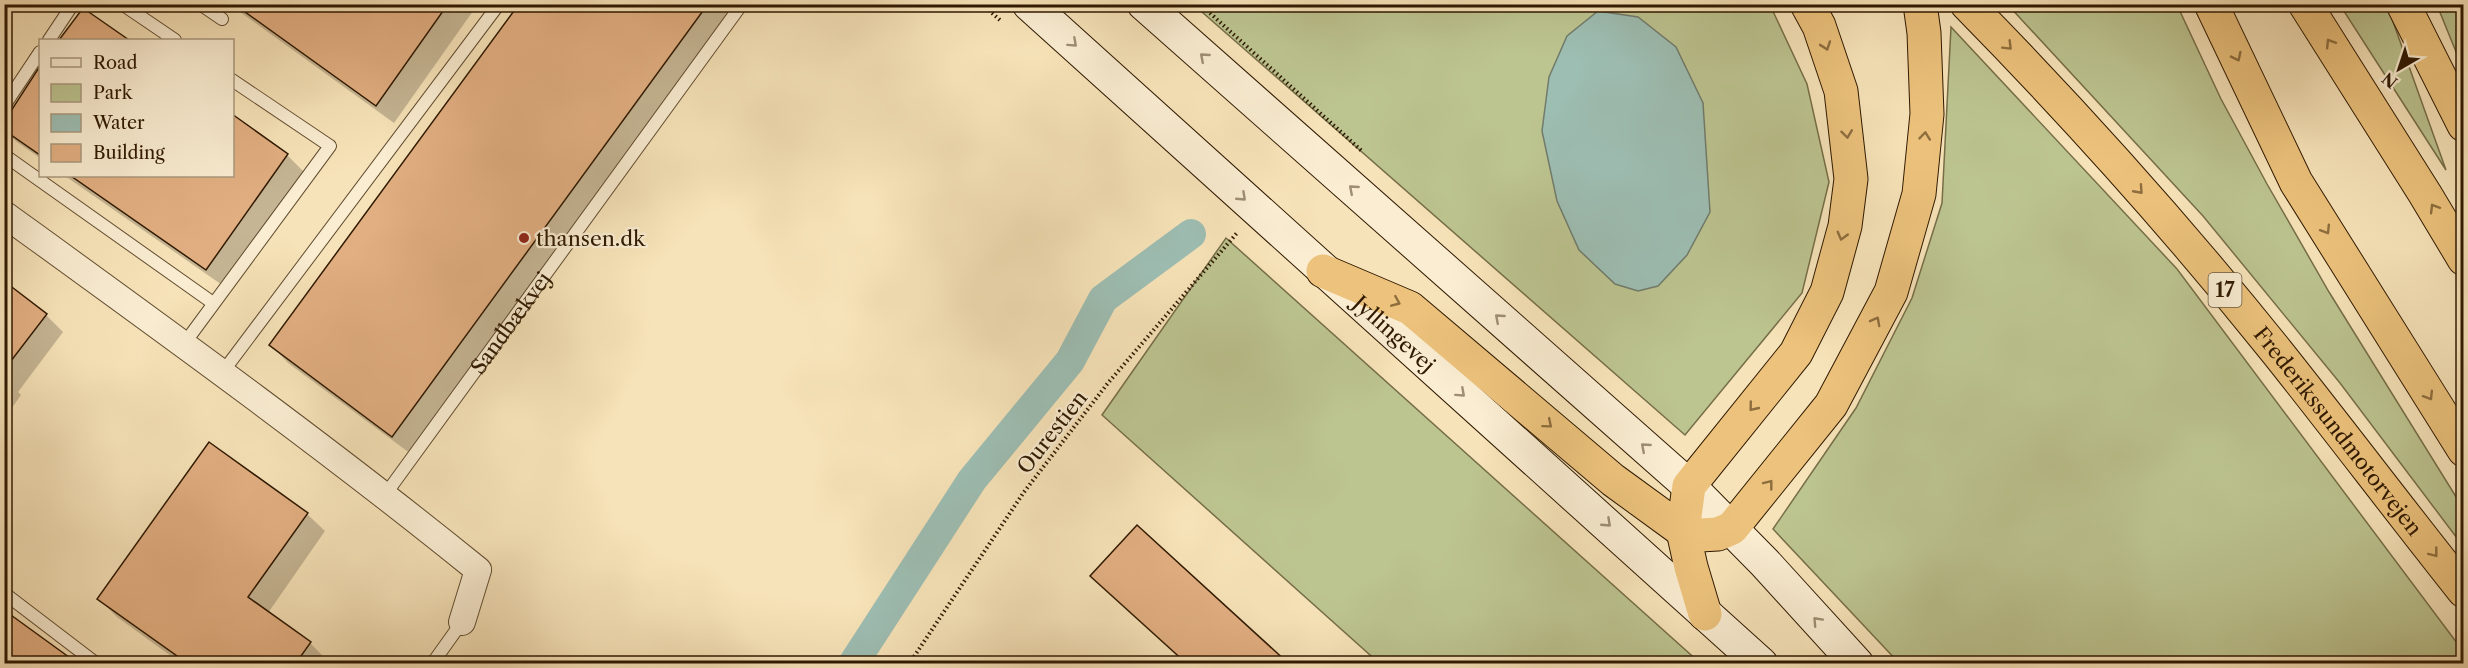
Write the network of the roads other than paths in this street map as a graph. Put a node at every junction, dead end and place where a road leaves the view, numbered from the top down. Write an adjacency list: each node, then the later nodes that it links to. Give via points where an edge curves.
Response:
1 (73, 4): 15 (lane)
2 (123, 4): 16 (lane)
3 (200, 4): 14 (lane)
4 (499, 4): 27 (lane)
5 (742, 4): 30 (lane, Sandbækvej)
6 (1029, 4): 24 (street, Jyllingevej, one-way to 24)
7 (1144, 4): 29 (street, one-way to 7)
8 (1807, 4): 29 (highway, one-way to 29, via 1819,26 1841,90 1851,178 1845,226 1827,292 1796,353)
9 (1920, 4): 31 (highway, one-way to 9, via 1831,405 1891,292 1918,194 1927,114)
10 (1967, 4): 33 (highway, Frederikssundmotorvejen / 17, one-way to 33, via 2041,80 2171,226 2276,351)
11 (2211, 4): 28 (highway, one-way to 28, via 2296,182)
12 (2305, 4): 23 (highway, one-way to 12)
13 (2403, 4): 20 (highway)
14 (222, 19)
15 (50, 39)
16 (174, 39)
17 (39, 54): 19 (lane)
18 (234, 81): 25 (lane, via 330,146)
19 (4, 106)
20 (2463, 125)
21 (4, 155): 25 (lane)
22 (4, 214): 26 (street)
23 (2463, 259)
24 (1323, 271): 32 (highway, one-way to 32, via 1410,308 1613,480); 35 (street, Jyllingevej, one-way to 35)
25 (213, 303): 26 (lane)
26 (184, 344): 27 (street)
27 (222, 373): 30 (street)
28 (2463, 450)
29 (1689, 486): 31 (street); 32 (highway)
30 (385, 495): 36 (street, via 478,570)
31 (1732, 528): 32 (highway, via 1718,534); 40 (street, one-way to 31)
32 (1683, 531): 35 (highway)
33 (2463, 591)
34 (4, 593): 37 (lane)
35 (1705, 614): 39 (street, Jyllingevej)
36 (462, 622): 38 (lane)
37 (97, 663)
38 (432, 663)
39 (1761, 663)
40 (1857, 663)

